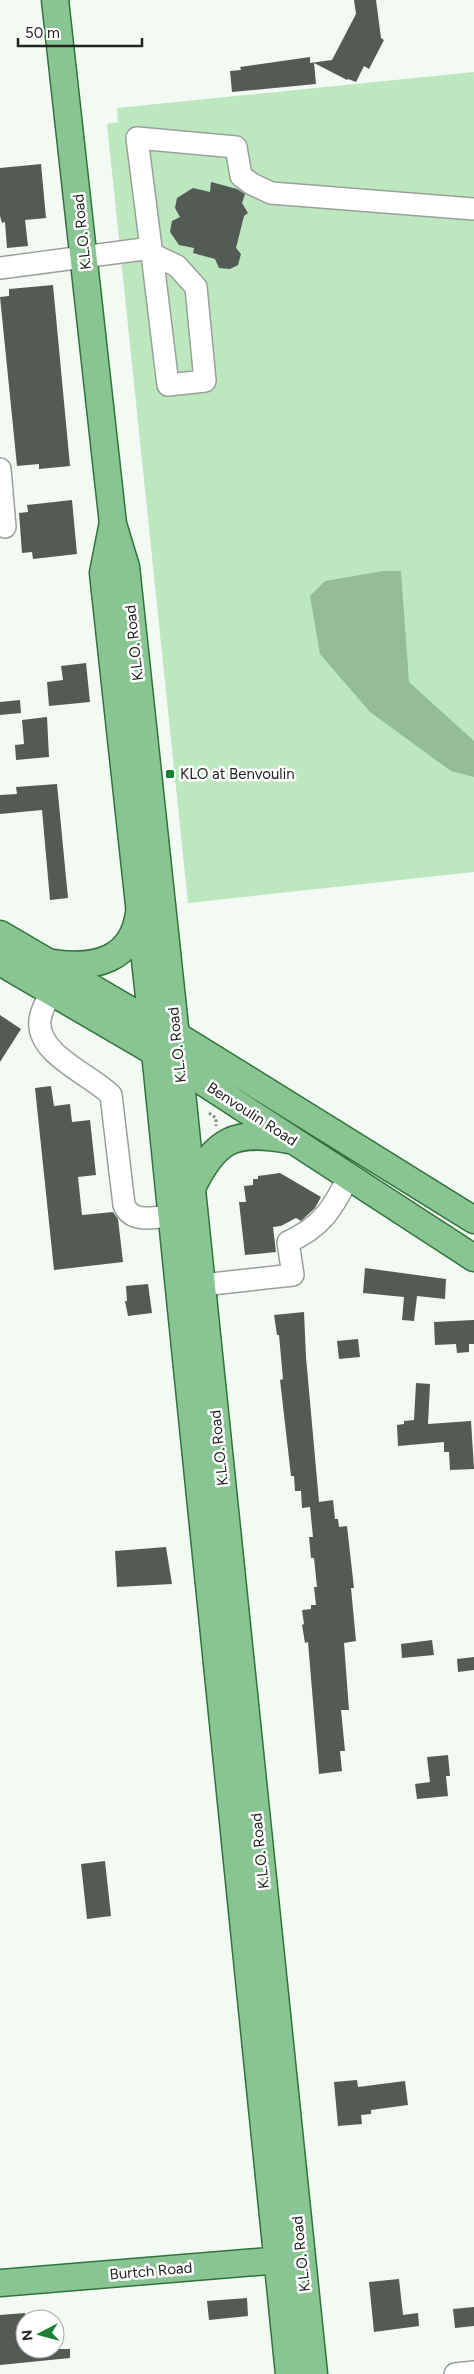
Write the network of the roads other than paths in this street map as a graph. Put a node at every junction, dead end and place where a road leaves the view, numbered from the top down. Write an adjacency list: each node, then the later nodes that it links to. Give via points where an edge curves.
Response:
1 (55, 0): 4 (main road, K.L.O. Road)
2 (474, 210): 3 (street, via 271,193 241,176 236,147 138,138)
3 (151, 251): 3 (street, via 168,385 205,381 196,287 178,266); 4 (street)
4 (84, 256): 5 (street); 7 (main road, K.L.O. Road)
5 (0, 268)
6 (0, 468): 8 (street)
7 (113, 524): 9 (main road, K.L.O. Road, via 103,573); 15 (main road, K.L.O. Road, via 126,567)
8 (5, 527)
9 (140, 907): 12 (main road, via 131,937 123,949 108,960 75,966); 14 (main road, K.L.O. Road)
10 (0, 934): 12 (main road, Benvoulin Road)
11 (0, 962): 13 (main road, Benvoulin Road)
12 (48, 963): 14 (main road, Benvoulin Road)
13 (52, 992): 16 (main road, Benvoulin Road); 21 (street, via 40,1018 41,1033 51,1050 111,1096 127,1212 138,1218)
14 (152, 1023): 15 (main road, Benvoulin Road); 16 (main road, K.L.O. Road)
15 (176, 1035): 17 (main road, K.L.O. Road); 22 (main road, Benvoulin Road)
16 (155, 1052): 17 (main road, Benvoulin Road); 21 (main road, K.L.O. Road)
17 (180, 1067): 18 (main road, Benvoulin Road); 20 (main road, K.L.O. Road)
18 (295, 1141): 19 (main road, Benvoulin Road); 20 (main road, via 266,1136 229,1140 204,1164)
19 (348, 1176): 23 (main road, Benvoulin Road); 24 (street, via 325,1218 305,1234 288,1242 293,1275)
20 (192, 1188): 24 (main road, K.L.O. Road)
21 (172, 1216): 25 (main road, K.L.O. Road)
22 (474, 1220)
23 (474, 1258)
24 (202, 1285): 25 (main road, K.L.O. Road)
25 (290, 2259): 26 (main road, Burtch Road); 28 (main road, K.L.O. Road); 29 (main road, K.L.O. Road)
26 (0, 2284)
27 (474, 2372): 30 (street)
28 (289, 2374)
29 (314, 2374)
30 (455, 2374)

